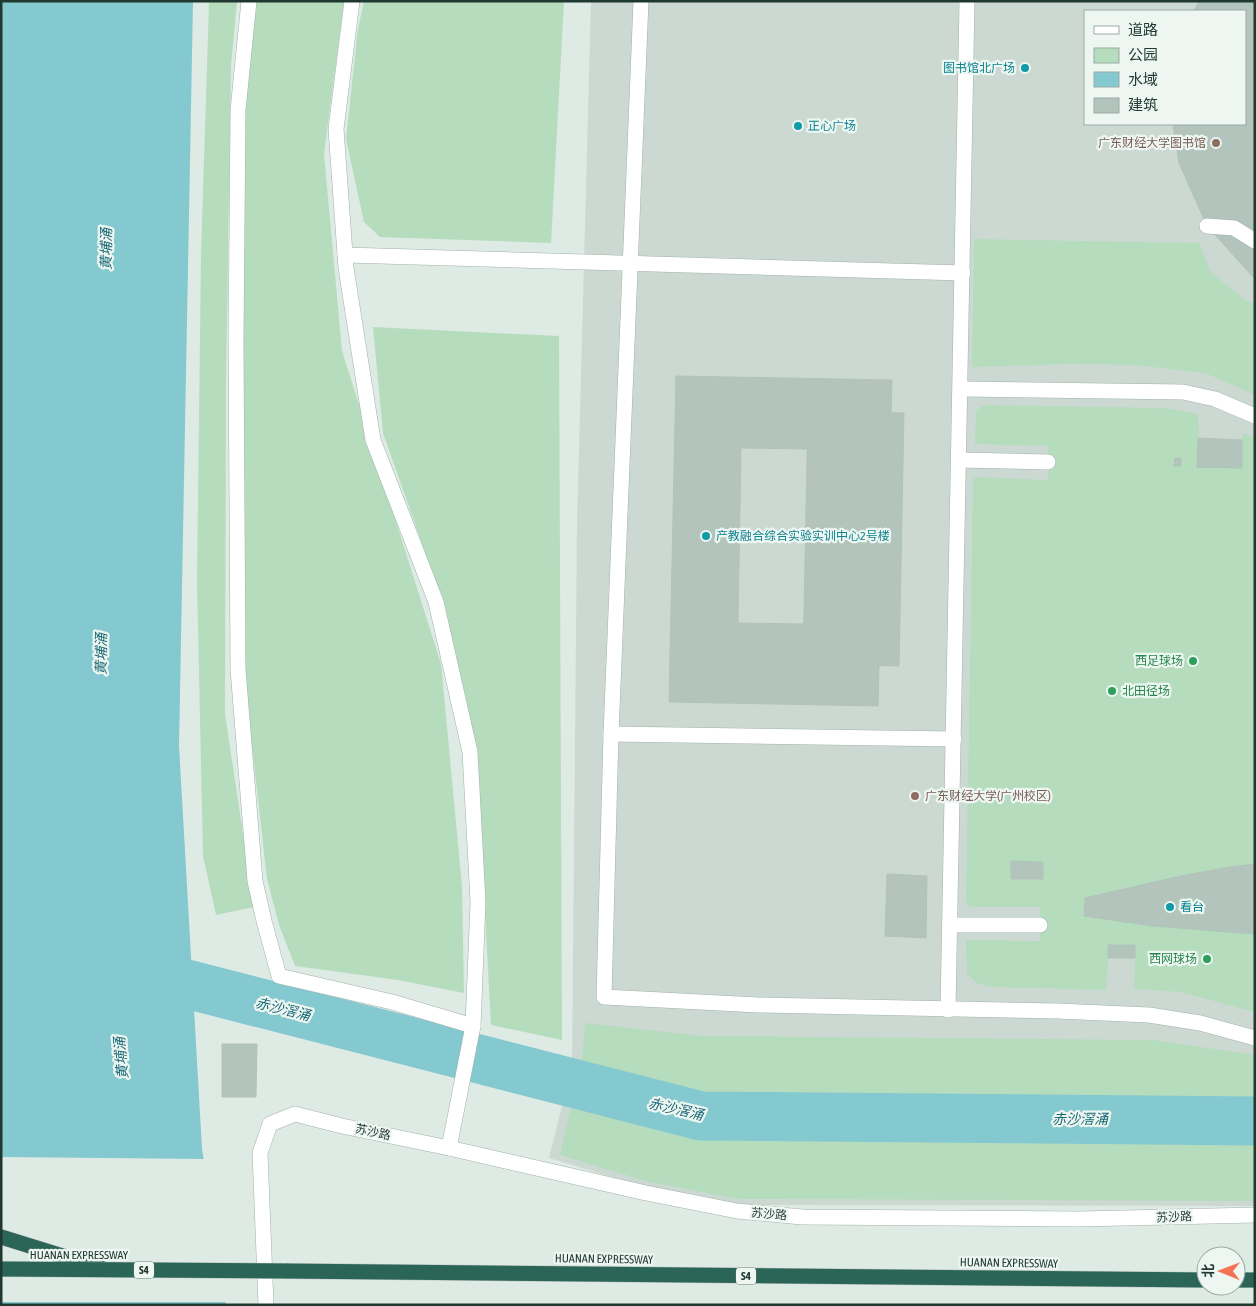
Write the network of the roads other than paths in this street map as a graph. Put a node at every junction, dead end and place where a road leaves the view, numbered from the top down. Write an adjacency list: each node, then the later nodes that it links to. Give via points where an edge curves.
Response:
1 (249, 1): 19 (street, via 238,110 238,669 256,881 264,922 279,976 392,1002)
2 (352, 1): 7 (street, via 336,129)
3 (641, 1): 8 (street)
4 (967, 1): 9 (street)
5 (1207, 226): 6 (street, via 1234,228)
6 (1255, 241)
7 (345, 255): 8 (street); 19 (street, via 373,440 436,602 470,752 478,902)
8 (630, 263): 9 (street); 14 (street)
9 (963, 273): 10 (street)
10 (960, 389): 11 (street, via 1183,392 1215,399); 12 (street)
11 (1255, 416)
12 (959, 460): 13 (street); 15 (street)
13 (1048, 462)
14 (611, 734): 15 (street); 18 (street, via 604,997)
15 (954, 739): 16 (street)
16 (950, 925): 17 (street); 18 (street)
17 (1040, 925)
18 (948, 1010): 20 (street, via 1149,1015 1200,1023)
19 (473, 1026): 21 (street)
20 (1255, 1038)
21 (449, 1148): 22 (street, 苏沙路, via 646,1194 737,1211 802,1217 1080,1219); 27 (street, 苏沙路, via 295,1114 270,1124 260,1152)
22 (1255, 1215)
23 (1, 1237): 25 (highway, bridge)
24 (1, 1269): 25 (highway, HUANAN EXPRESSWAY / S4, bridge)
25 (107, 1270): 26 (highway, HUANAN EXPRESSWAY / S4, bridge)
26 (1196, 1280)
27 (266, 1305)

